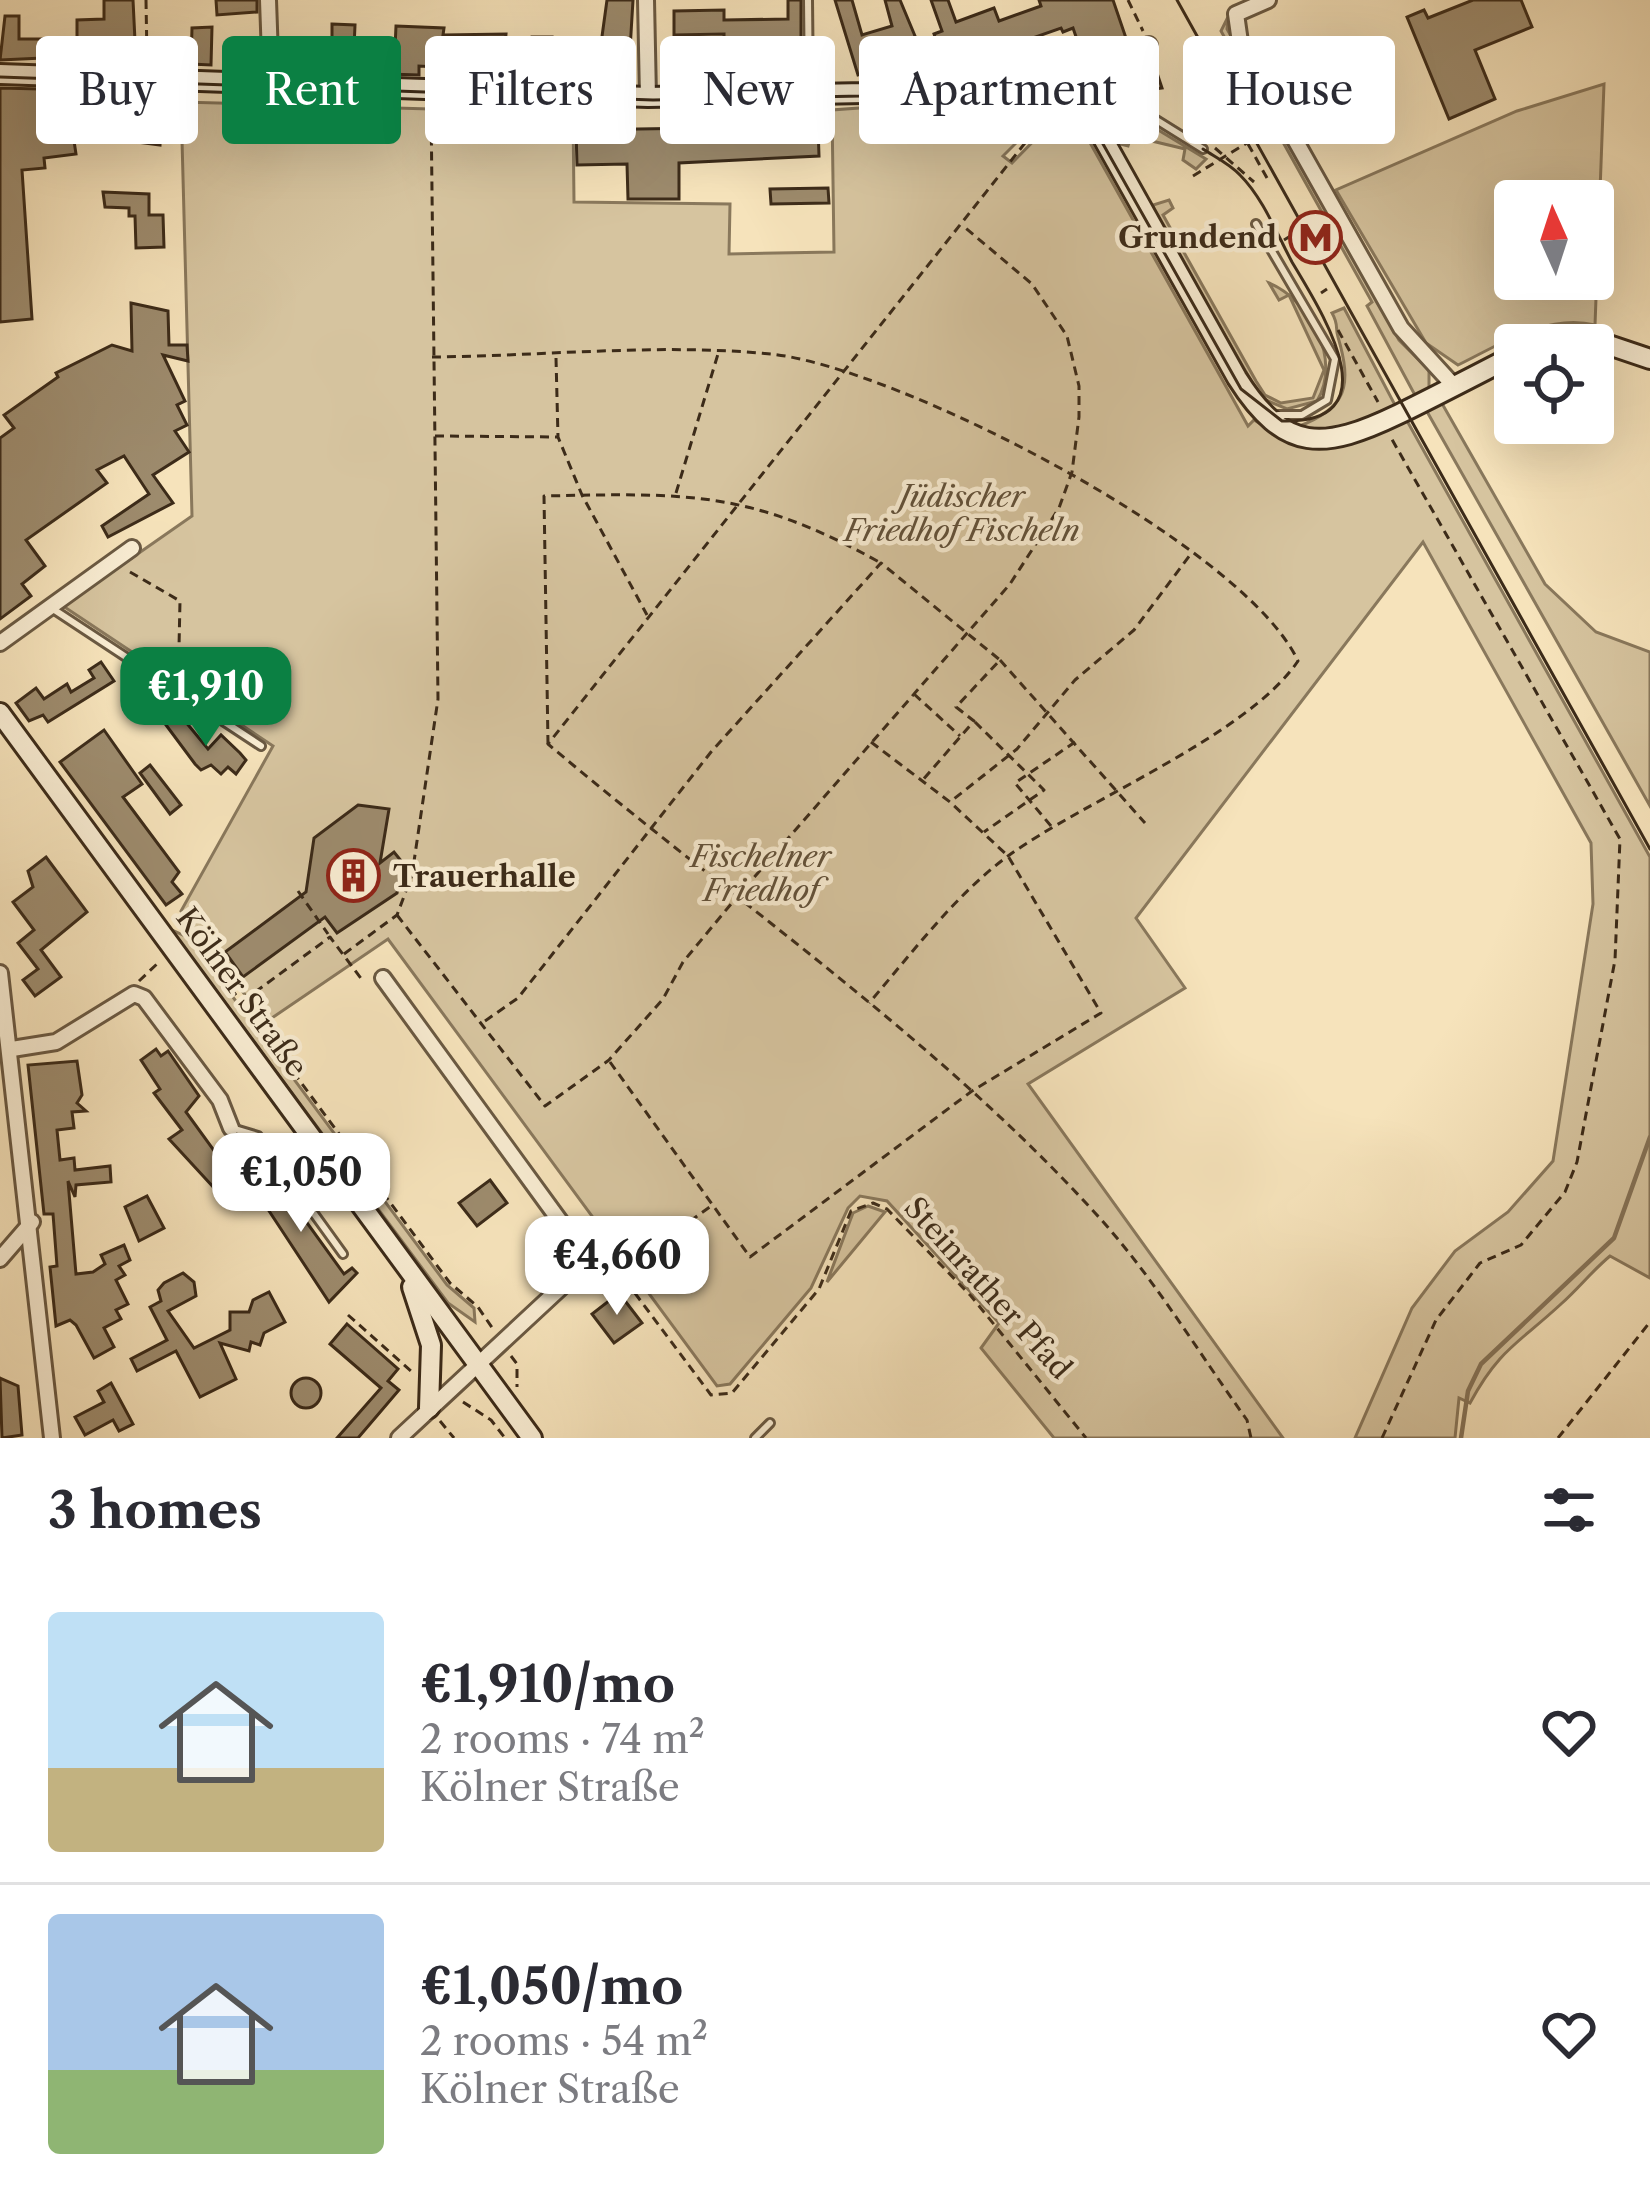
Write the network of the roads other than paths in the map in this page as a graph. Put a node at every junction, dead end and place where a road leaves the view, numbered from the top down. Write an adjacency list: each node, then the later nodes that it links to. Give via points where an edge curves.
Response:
1 (268, 0): 5 (street)
2 (646, 0): 10 (street)
3 (808, 0): 6 (lane)
4 (1268, 0): 19 (street, via 1236,14 1240,42 1401,328)
5 (269, 36)
6 (808, 36)
7 (0, 74): 8 (street)
8 (222, 83)
9 (401, 91): 10 (street)
10 (648, 97): 11 (street)
11 (660, 97)
12 (1159, 123): 14 (lane)
13 (1105, 144): 20 (street)
14 (1202, 149)
15 (1256, 224): 20 (lane, via 1328,343 1336,372 1317,410 1274,415)
16 (1614, 347): 17 (street)
17 (1650, 359)
18 (1494, 366): 19 (street)
19 (1454, 386): 20 (street, via 1340,440 1282,430)
20 (1253, 404)
21 (132, 548): 22 (street)
22 (50, 607): 23 (street); 25 (lane)
23 (0, 644)
24 (0, 713): 33 (street, Kölner Straße)
25 (261, 746)
26 (0, 973): 28 (street)
27 (383, 978): 34 (street, via 581,1250 570,1279)
28 (12, 1048): 29 (street, via 56,1042 134,994 220,1100); 30 (street)
29 (231, 1128): 31 (lane, via 258,1136)
30 (32, 1222): 32 (street); 37 (street)
31 (343, 1254)
32 (0, 1258)
33 (404, 1266): 34 (street, Kölner Straße); 35 (street, via 431,1345)
34 (477, 1365): 35 (street); 39 (street, Kölner Straße)
35 (429, 1408): 38 (street)
36 (770, 1423): 40 (lane)
37 (52, 1438)
38 (399, 1438)
39 (532, 1438)
40 (755, 1438)

